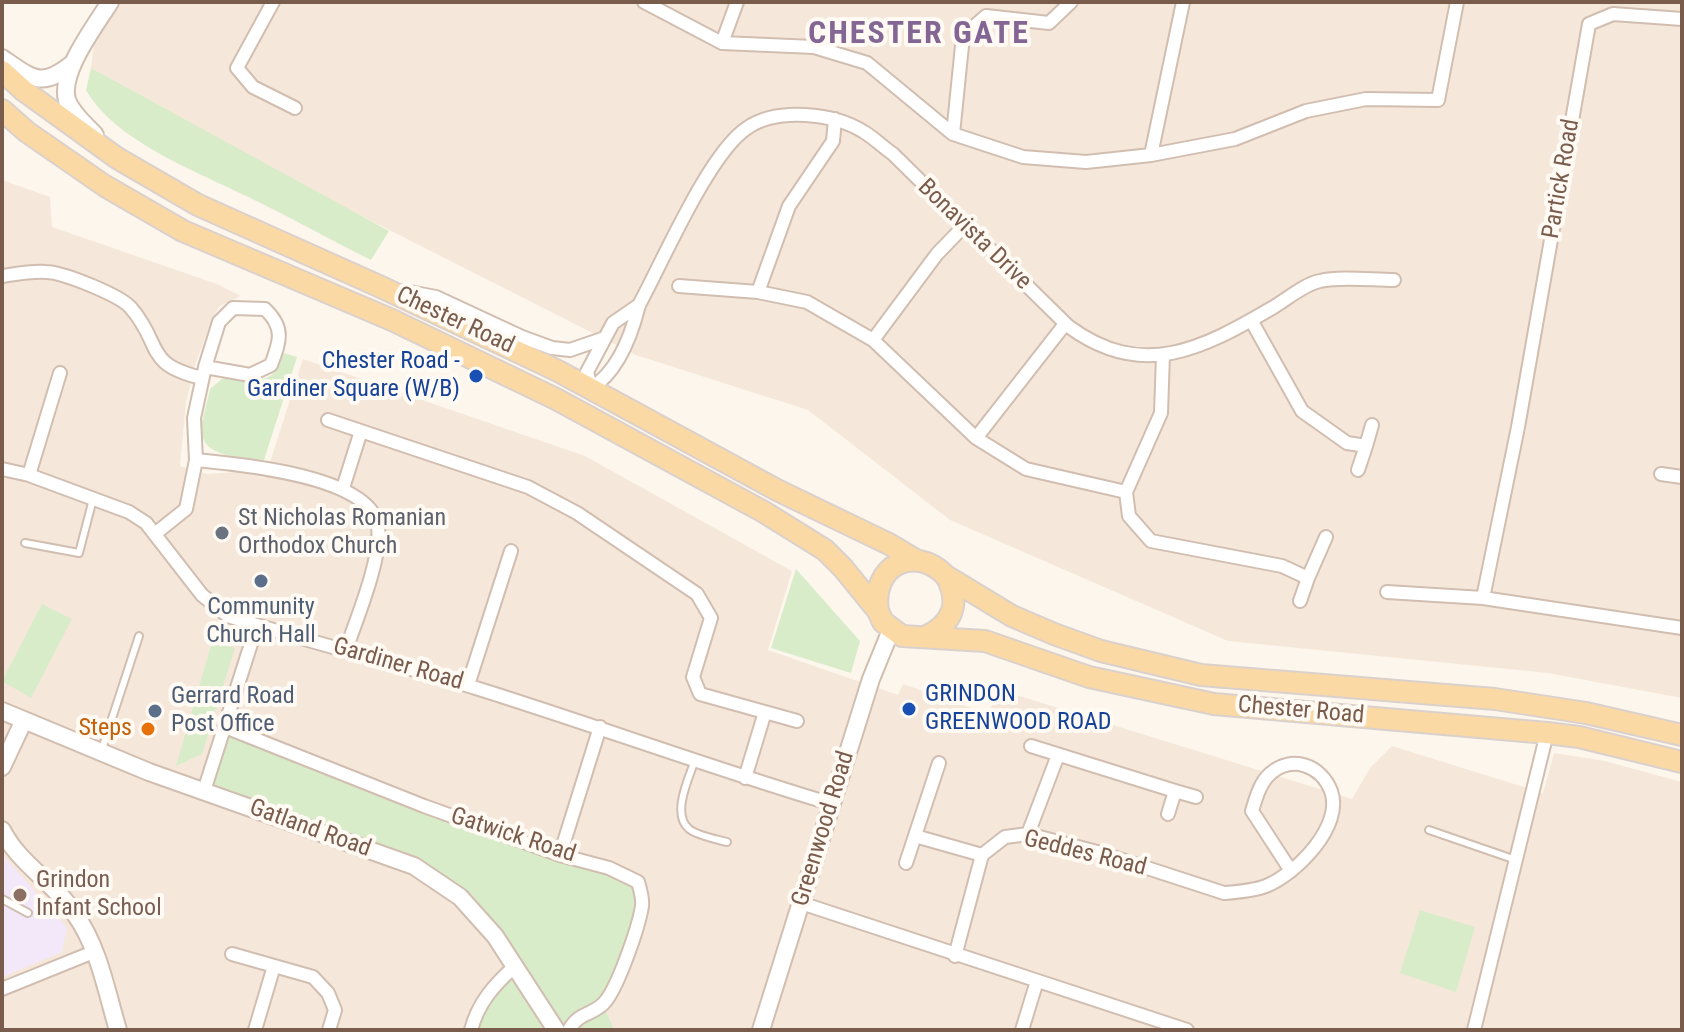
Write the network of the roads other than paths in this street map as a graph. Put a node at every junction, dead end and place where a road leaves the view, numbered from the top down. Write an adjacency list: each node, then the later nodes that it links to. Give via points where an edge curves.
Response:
1 (110, 2): 11 (street)
2 (273, 2): 13 (street, via 237,68 253,87)
3 (644, 2): 9 (street)
4 (737, 2): 9 (street)
5 (1071, 2): 16 (street, via 1049,23 986,16 963,36)
6 (1183, 2): 17 (street)
7 (1457, 2): 17 (street, via 1438,100 1366,99 1306,111 1235,139)
8 (1682, 19): 57 (street, Partick Road, via 1613,14 1589,24)
9 (722, 43): 16 (street, via 814,47 867,63)
10 (2, 58): 11 (street, via 44,80)
11 (73, 63): 18 (street, via 67,99)
12 (2, 71): 18 (main road, Chester Road)
13 (295, 108)
14 (2, 110): 34 (main road, Chester Road, via 105,186 183,231 392,320)
15 (835, 119): 19 (street, Bonavista Drive, via 893,154); 24 (street, via 833,141 789,206); 25 (street, Bonavista Drive, via 787,113 747,127 721,153)
16 (953, 134): 17 (street, via 1023,157 1086,162)
17 (1151, 155)
18 (117, 158): 23 (main road, Chester Road, via 198,205)
19 (965, 225): 27 (street, Bonavista Drive); 29 (street)
20 (2, 276): 31 (street, via 49,271 116,295 131,308 166,366 180,373)
21 (1394, 280): 26 (street, Bonavista Drive, via 1319,281)
22 (679, 286): 24 (street)
23 (381, 287): 28 (street, via 436,297 552,348 570,350); 33 (main road, Chester Road)
24 (758, 292): 29 (street, via 807,302)
25 (639, 305): 28 (street, Bonavista Drive, via 613,323); 33 (street, Bonavista Drive, via 633,329 605,380)
26 (1251, 320): 30 (street, Bonavista Drive, via 1206,344); 39 (street, via 1302,411 1347,443)
27 (1065, 324): 30 (street, Bonavista Drive, via 1086,340 1119,353); 38 (street)
28 (605, 338): 33 (street, Bonavista Drive, via 587,372)
29 (873, 340): 38 (street)
30 (1163, 355): 47 (street, via 1161,413)
31 (204, 372): 31 (street, via 219,322 233,308 265,309 277,321 279,343 271,365 250,375); 40 (street, via 194,418)
32 (60, 373): 44 (street)
33 (591, 388): 34 (main road); 53 (main road, Chester Road)
34 (580, 412): 59 (main road, Chester Road, via 825,550)
35 (328, 420): 37 (street)
36 (1372, 425): 39 (street)
37 (361, 431): 46 (street); 68 (street, via 528,487 577,513 697,594 711,618 693,677 700,694)
38 (976, 438): 47 (street, via 1026,469)
39 (1366, 446): 42 (street)
40 (196, 460): 46 (street, via 266,467); 49 (street, via 186,509)
41 (2, 469): 44 (street, Gardiner Road)
42 (1358, 470)
43 (1661, 474): 45 (street)
44 (29, 475): 48 (street, Gardiner Road)
45 (1682, 477)
46 (343, 488): 65 (street, via 378,524 374,565)
47 (1126, 492): 55 (street, via 1129,516 1151,541 1282,566)
48 (93, 499): 49 (street, Gardiner Road, via 129,512); 51 (lane, via 79,553)
49 (156, 533): 60 (street, Gardiner Road, via 202,595 228,616)
50 (1326, 537): 55 (street)
51 (25, 543)
52 (511, 551): 66 (street)
53 (916, 560): 54 (main road, Chester Road); 59 (main road, via 902,562 884,575 878,586)
54 (946, 576): 64 (main road, via 953,588 952,611 937,632); 74 (main road, Chester Road, via 1012,616 1054,634 1201,675 1495,699)
55 (1308, 578): 58 (street)
56 (1387, 592): 57 (street)
57 (1483, 598): 61 (street)
58 (1300, 601)
59 (878, 611): 62 (main road, Chester Road)
60 (257, 625): 65 (street, Gardiner Road); 71 (street)
61 (1682, 628)
62 (891, 630): 64 (main road, Chester Road); 86 (street, Greenwood Road)
63 (139, 636): 76 (lane)
64 (925, 637): 73 (main road, Chester Road, via 985,641 1089,677 1214,704)
65 (346, 650): 66 (street, Gardiner Road)
66 (468, 685): 72 (street, Gardiner Road)
67 (2, 711): 69 (street, Gatland Road)
68 (765, 712): 70 (street); 82 (street)
69 (24, 720): 76 (street, Gatland Road); 81 (street)
70 (797, 721)
71 (225, 727): 83 (street); 93 (street, Gatwick Road)
72 (600, 727): 78 (street, Gardiner Road); 93 (street)
73 (1547, 733): 79 (main road, Chester Road); 95 (street)
74 (1682, 735)
75 (1031, 746): 77 (street)
76 (101, 752): 83 (street, Gatland Road)
77 (1058, 755): 84 (street); 90 (street)
78 (695, 760): 82 (street, Gardiner Road); 92 (lane, via 680,809 683,819 690,829)
79 (1682, 762)
80 (939, 763): 91 (street)
81 (2, 767)
82 (745, 778): 86 (street, Gardiner Road)
83 (204, 791): 105 (street, Gatland Road, via 414,866 460,897)
84 (1175, 791): 85 (street); 87 (street)
85 (1196, 797)
86 (832, 804): 99 (street, Greenwood Road)
87 (1168, 814)
88 (1429, 830): 95 (lane)
89 (2, 831): 101 (street, via 74,912)
90 (1028, 834): 94 (street, Geddes Road, via 1005,837); 97 (street, Geddes Road, via 1224,893 1267,886)
91 (915, 836): 94 (street); 96 (street)
92 (727, 842)
93 (560, 855): 113 (street, Gatwick Road, via 638,882 643,903 633,940 603,1004 575,1019)
94 (982, 855): 103 (street)
95 (1516, 860): 117 (street)
96 (906, 863)
97 (1291, 871): 97 (street, Geddes Road, via 1316,845 1332,808 1323,778 1298,762 1269,774 1252,811)
98 (2, 899): 100 (lane)
99 (801, 903): 103 (street); 114 (street, Greenwood Road)
100 (28, 913)
101 (96, 951): 107 (street); 108 (street)
102 (232, 954): 104 (street)
103 (955, 956): 106 (street)
104 (274, 966): 109 (street); 110 (street, via 313,977 328,993 335,1010)
105 (514, 967): 111 (street, via 489,990); 112 (street, Gatland Road)
106 (1037, 981): 115 (street); 116 (street)
107 (2, 989)
108 (118, 1030)
109 (255, 1030)
110 (329, 1030)
111 (471, 1030)
112 (556, 1030)
113 (569, 1030)
114 (761, 1030)
115 (1022, 1030)
116 (1187, 1030)
117 (1474, 1030)

